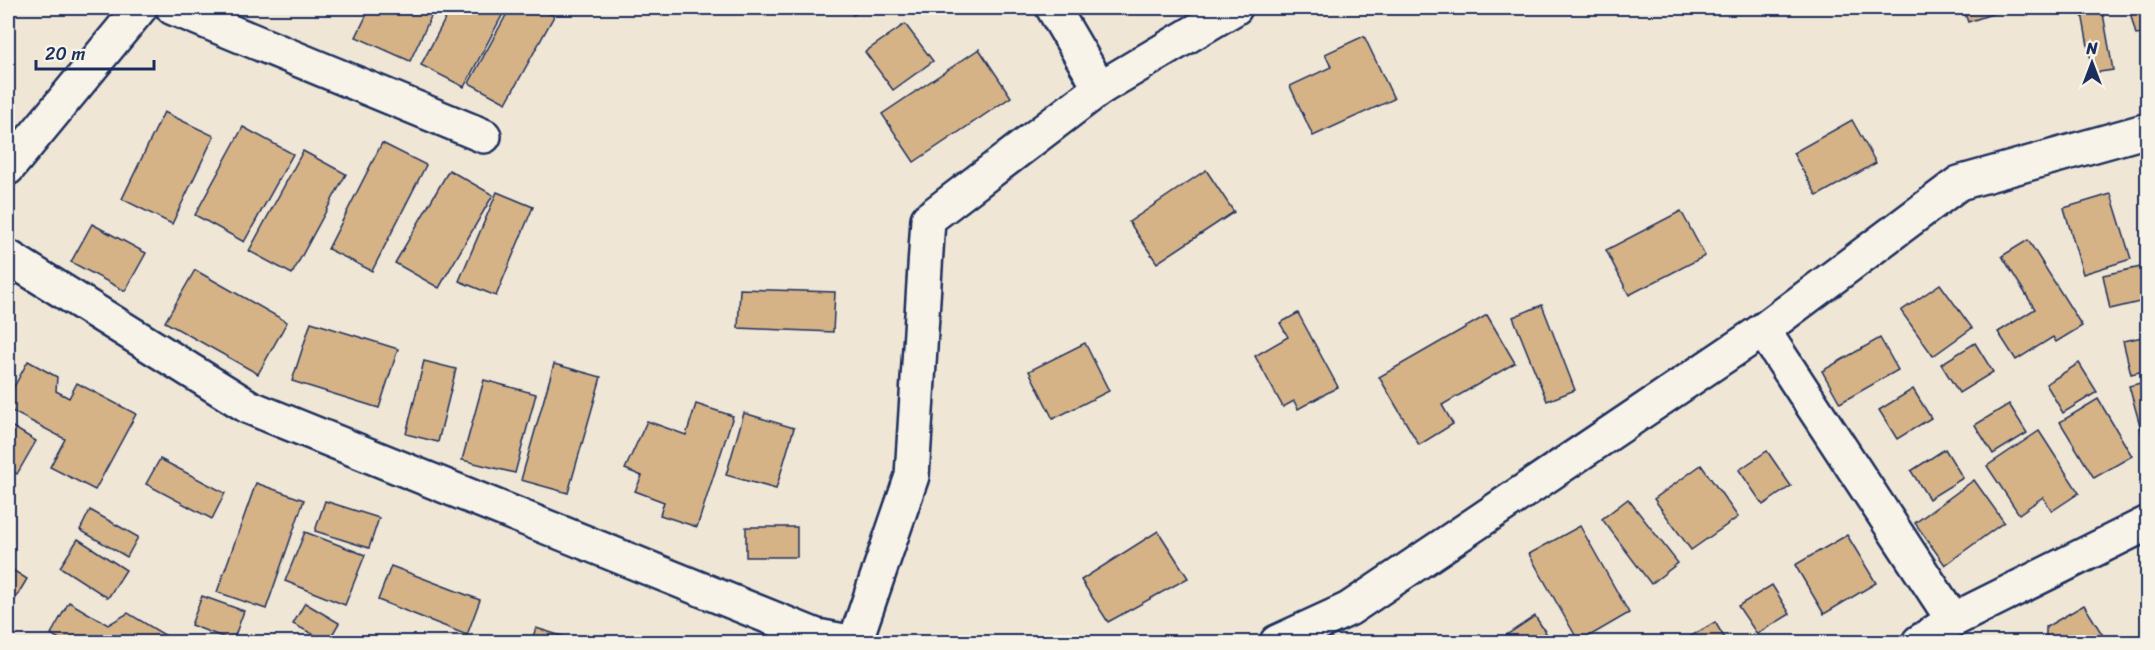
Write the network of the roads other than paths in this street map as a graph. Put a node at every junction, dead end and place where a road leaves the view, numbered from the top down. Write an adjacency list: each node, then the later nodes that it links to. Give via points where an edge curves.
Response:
1 (140, 8): 8 (street)
2 (173, 8): 7 (street)
3 (1053, 8): 5 (street)
4 (1235, 8): 5 (street)
5 (1100, 87): 15 (street, via 928,219 912,477)
6 (2148, 130): 10 (street, via 1959,183)
7 (484, 136)
8 (8, 168)
9 (8, 257): 13 (street, via 249,407)
10 (1763, 330): 12 (street); 16 (street, via 1349,609)
11 (2148, 523): 12 (street)
12 (1953, 620): 17 (street)
13 (816, 639): 14 (street)
14 (849, 642)
15 (855, 642)
16 (1277, 642)
17 (1919, 642)

